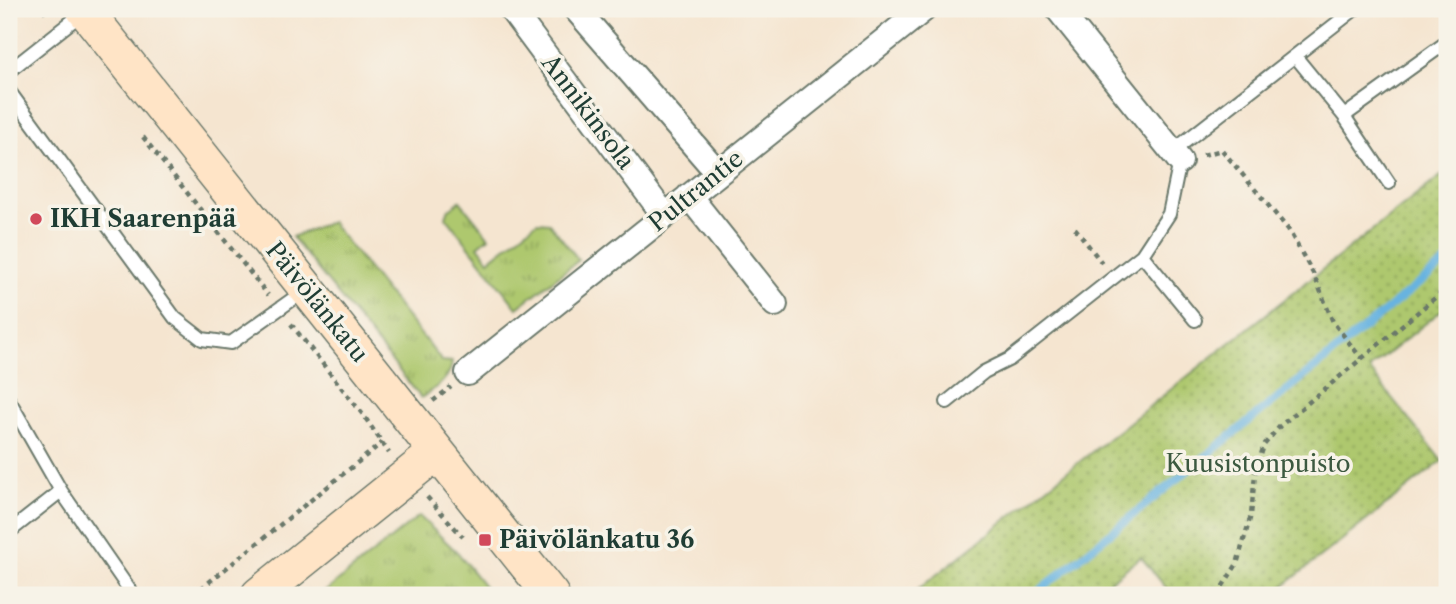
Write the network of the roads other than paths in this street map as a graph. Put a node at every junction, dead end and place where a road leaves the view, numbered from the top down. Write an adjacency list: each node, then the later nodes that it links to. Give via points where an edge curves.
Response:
1 (511, 9): 16 (street, Annikinsola)
2 (576, 9): 13 (street)
3 (924, 9): 13 (street, Pultrantie)
4 (1058, 9): 12 (street)
5 (1355, 9): 8 (lane)
6 (84, 10): 9 (lane); 18 (street, Päivölänkatu)
7 (1447, 42): 11 (lane)
8 (1295, 56): 11 (lane); 12 (lane)
9 (9, 71)
10 (9, 91): 18 (lane, via 175,318 202,339 231,343)
11 (1344, 116): 14 (lane)
12 (1177, 156): 17 (lane, via 1169,214)
13 (718, 173): 15 (street, Pultrantie)
14 (1388, 183)
15 (689, 196): 16 (street, Pultrantie); 19 (street)
16 (665, 215): 21 (street, Pultrantie)
17 (1142, 255): 20 (lane); 23 (lane, via 1010,359)
18 (307, 289): 24 (street, Päivölänkatu)
19 (775, 304)
20 (1195, 320)
21 (468, 373)
22 (9, 400): 25 (lane)
23 (947, 402)
24 (437, 452): 28 (street); 29 (street, Päivölänkatu)
25 (61, 491): 26 (lane); 27 (lane)
26 (9, 532)
27 (133, 595)
28 (259, 595)
29 (551, 595)

